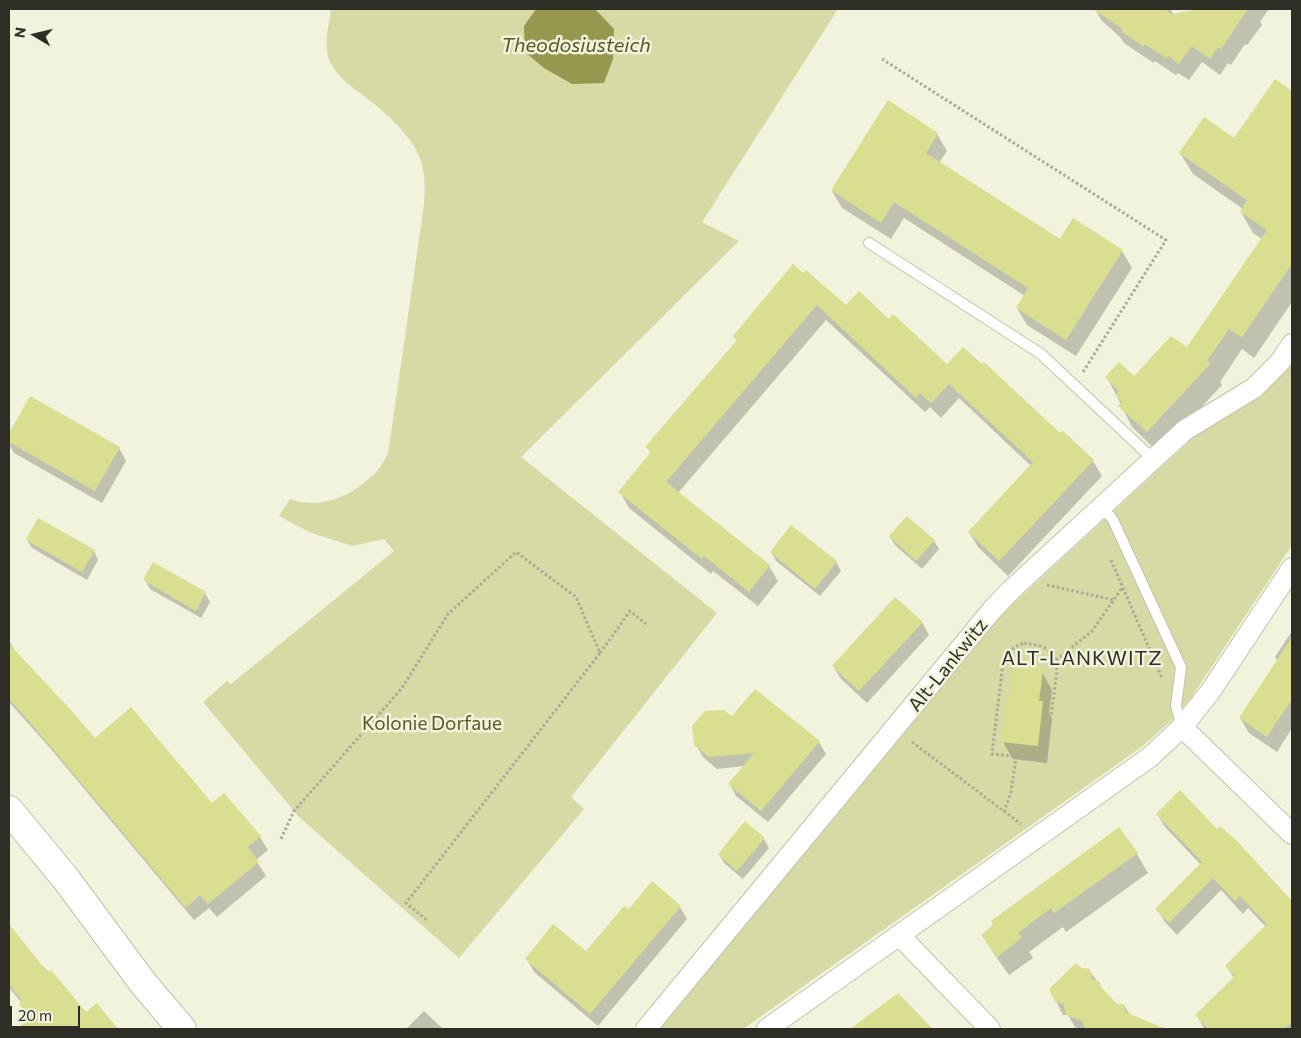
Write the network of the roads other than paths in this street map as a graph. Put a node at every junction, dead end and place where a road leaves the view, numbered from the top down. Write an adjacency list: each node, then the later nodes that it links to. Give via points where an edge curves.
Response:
1 (869, 243): 3 (lane, via 1040,354)
2 (1292, 344): 3 (street, Alt-Lankwitz, via 1280,362 1254,388 1185,430)
3 (1154, 460): 4 (street, Alt-Lankwitz)
4 (1101, 509): 6 (lane, via 1113,520 1181,667 1176,706); 11 (street, Alt-Lankwitz, via 1005,597)
5 (1292, 568): 6 (street, via 1221,676)
6 (1182, 727): 8 (street); 9 (street, via 1150,757)
7 (9, 810): 10 (main road)
8 (1292, 834)
9 (899, 935): 12 (street); 13 (street)
10 (182, 1029)
11 (646, 1029)
12 (767, 1029)
13 (990, 1029)

